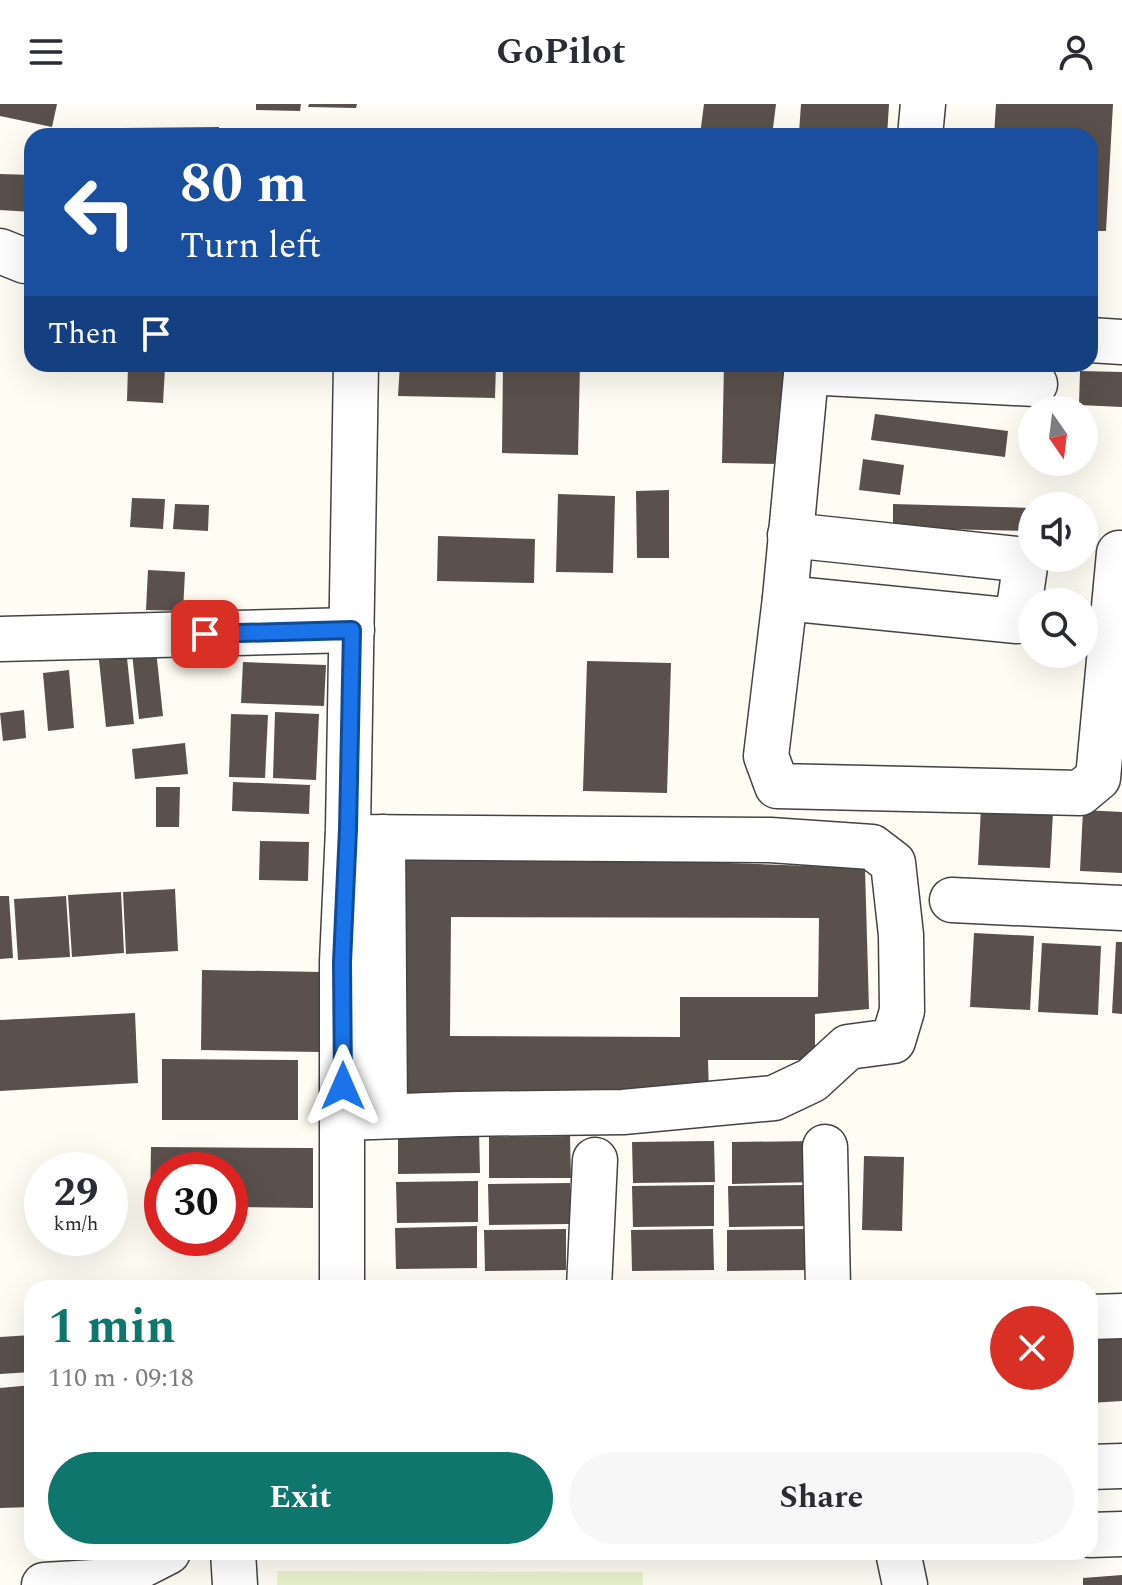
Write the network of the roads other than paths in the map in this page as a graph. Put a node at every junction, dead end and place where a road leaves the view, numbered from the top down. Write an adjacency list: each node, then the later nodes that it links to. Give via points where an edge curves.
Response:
1 (923, 104): 2 (street)
2 (921, 128)
3 (0, 251): 4 (street)
4 (24, 261)
5 (1098, 340): 6 (street)
6 (1122, 342)
7 (356, 372): 14 (street)
8 (806, 372): 11 (street)
9 (863, 372): 10 (street)
10 (1035, 384)
11 (790, 535): 13 (street); 13 (street, via 1026,560 1017,621)
12 (1119, 553): 13 (street, via 1098,778 1080,793 777,786 766,756)
13 (785, 598)
14 (352, 630): 15 (street); 16 (street)
15 (0, 639)
16 (366, 837): 19 (street, via 342,962); 19 (street, via 770,840 872,847 893,863 902,1011 893,1041 848,1047 812,1080 774,1098 623,1112)
17 (952, 900): 18 (street)
18 (1122, 908)
19 (364, 1117): 22 (street)
20 (825, 1147): 24 (street)
21 (595, 1160): 23 (street)
22 (343, 1280)
23 (589, 1280)
24 (828, 1280)
25 (1122, 1316): 26 (street)
26 (1098, 1317)
27 (1122, 1466): 28 (street)
28 (1098, 1467)
29 (1122, 1534): 30 (street)
30 (1098, 1535)
31 (152, 1560): 34 (street, via 111,1581)
32 (233, 1560): 35 (street)
33 (900, 1560): 36 (street)
34 (44, 1585)
35 (235, 1585)
36 (905, 1585)

